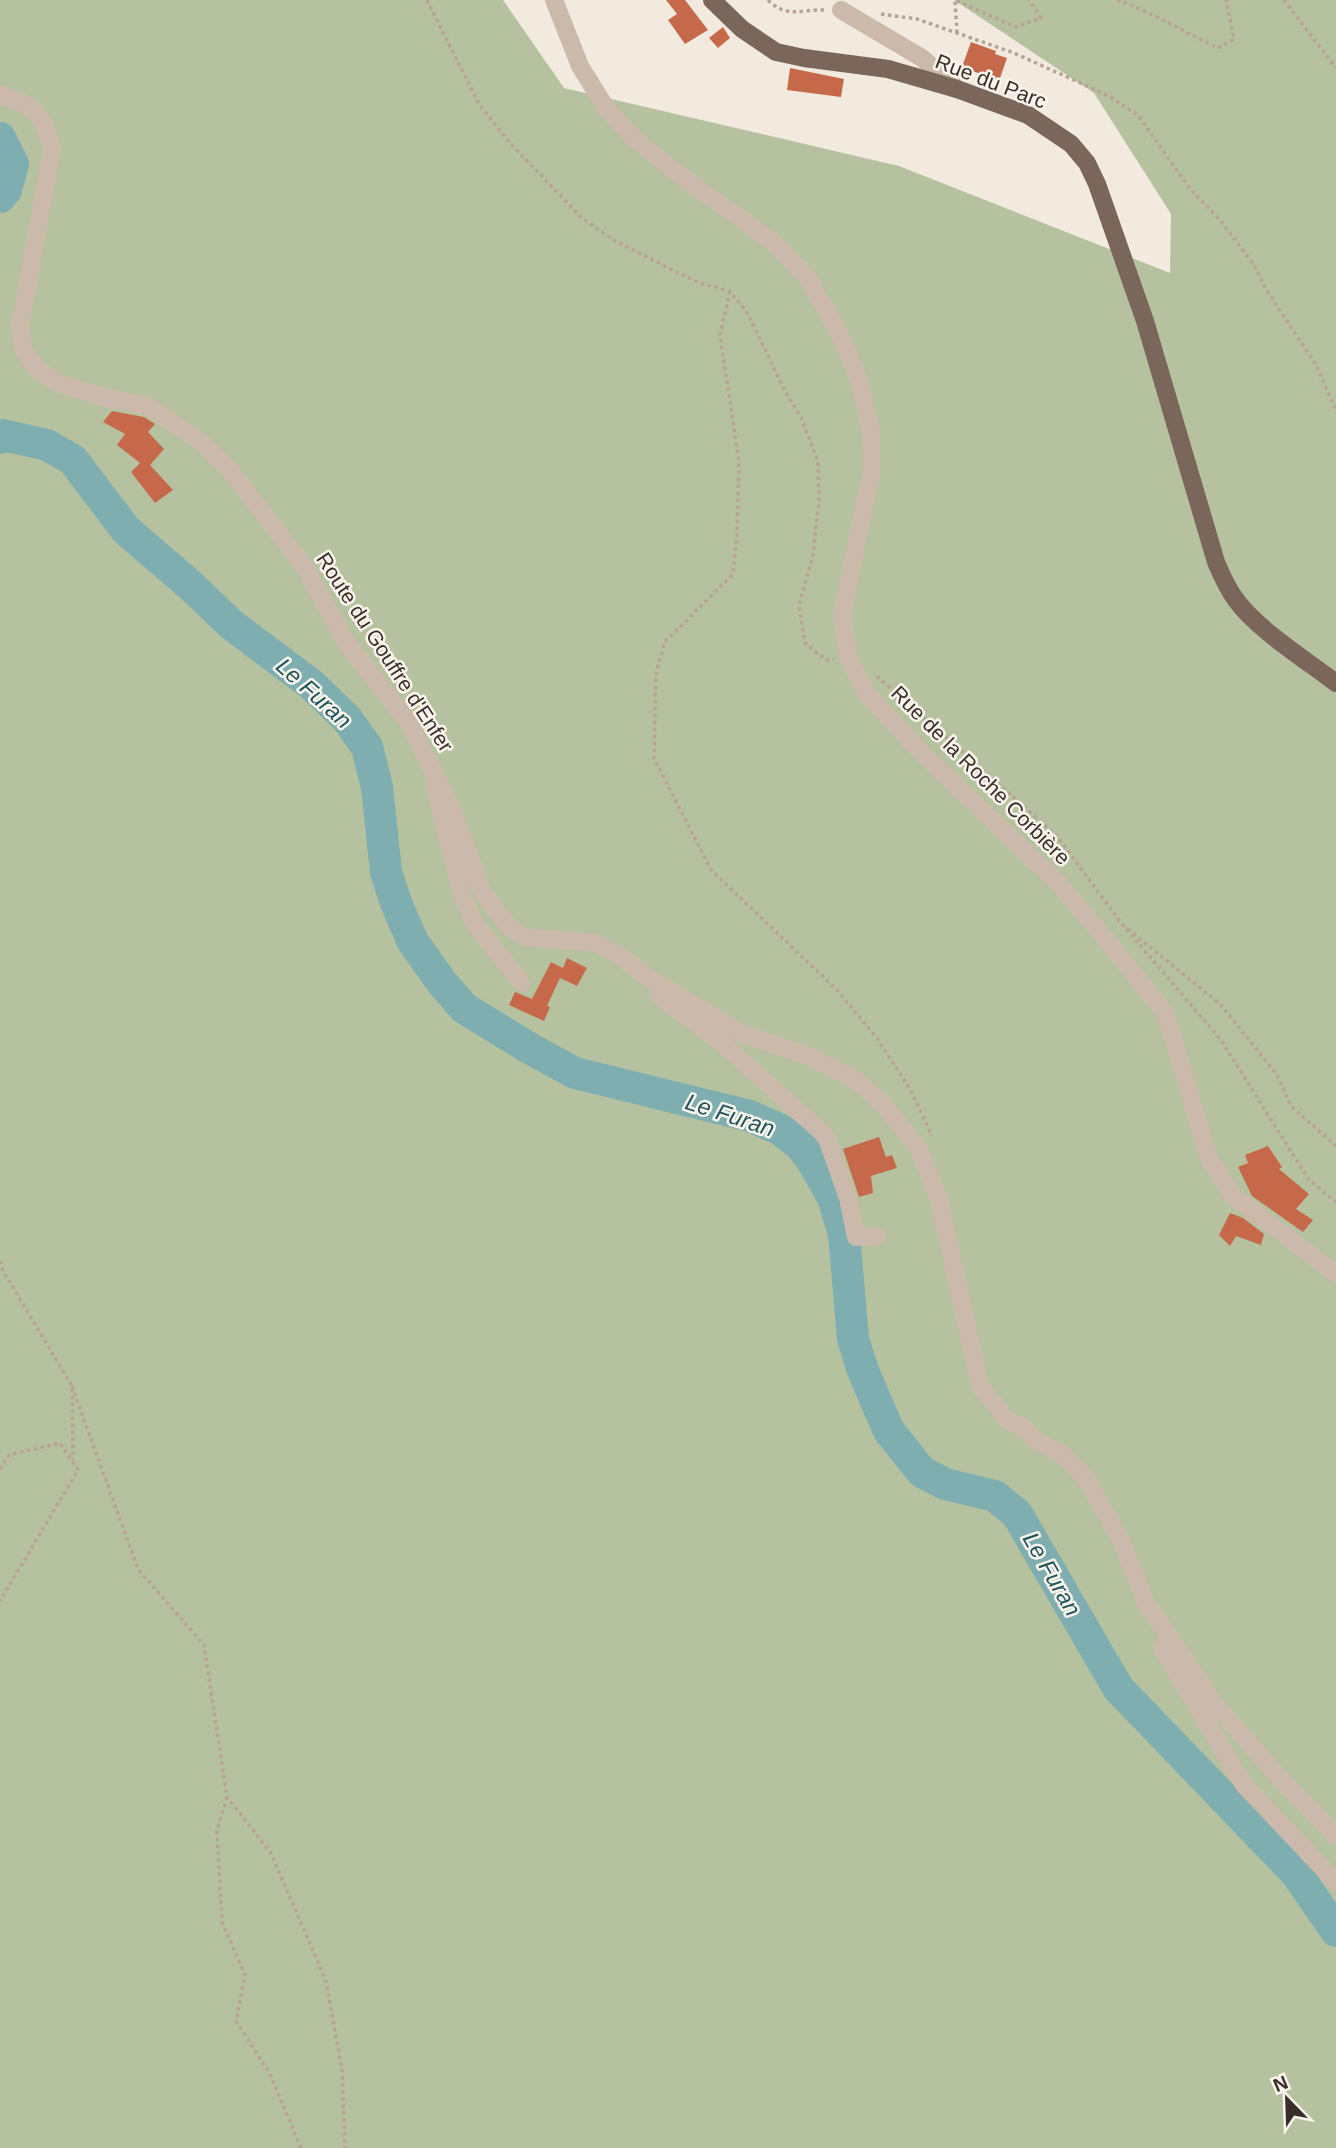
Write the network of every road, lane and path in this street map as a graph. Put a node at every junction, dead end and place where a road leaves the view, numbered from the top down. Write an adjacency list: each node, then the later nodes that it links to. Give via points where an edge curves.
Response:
1 (427, 0): 13 (path, via 479,104 582,218 615,241 697,282)
2 (554, 0): 14 (street, Rue de la Roche Corbière, via 580,66 606,108 636,140 772,241 808,278 841,337 859,380 870,426 872,469 842,614)
3 (712, 0): 11 (main road, Rue du Parc, via 742,29 776,52 888,69)
4 (1029, 0): 9 (path, via 1041,18 1016,27 955,0)
5 (1117, 0): 6 (path, via 1218,48 1234,38)
6 (1226, 0)
7 (1284, 0): 10 (path)
8 (841, 10): 11 (street, via 922,58)
9 (957, 33)
10 (1336, 68)
11 (957, 89): 15 (main road, Rue du Parc, via 1028,115 1071,144 1087,163 1158,366 1225,584 1259,624)
12 (0, 94): 16 (street, Route du Gouffre d'Enfer, via 38,113 52,149 20,326 23,349 37,369 58,383 148,407 200,441 230,470 303,566 346,642 408,722)
13 (730, 291): 14 (path, via 748,314 801,417 818,462 813,555 799,605 804,643 826,660); 20 (path, via 720,335 739,462 733,574 665,642 656,672 654,758 711,870 837,990 876,1037 910,1089)
14 (848, 657): 24 (street, Rue de la Roche Corbière, via 867,694 1056,882 1166,1014 1208,1156 1233,1196)
15 (1336, 683)
16 (430, 762): 18 (street, Route du Gouffre d'Enfer, via 452,807 483,893 510,928 525,937 595,943); 19 (street, via 436,802 463,898 475,924)
17 (1121, 923): 21 (path, via 1221,1005 1276,1075 1292,1105)
18 (649, 978): 22 (street, via 662,998 721,1042 826,1136 856,1237); 29 (street, Route du Gouffre d'Enfer, via 741,1033 808,1056 856,1080 884,1105 918,1148 939,1199 980,1386 1008,1422 1062,1454 1084,1476 1120,1538)
19 (522, 983)
20 (935, 1145)
21 (1336, 1146)
22 (877, 1236)
23 (0, 1261): 25 (path)
24 (1336, 1274)
25 (72, 1386): 26 (path); 30 (path, via 138,1569 204,1645)
26 (73, 1462): 27 (path, via 60,1443 9,1455); 28 (path, via 78,1471)
27 (0, 1469)
28 (0, 1601)
29 (1149, 1608): 31 (street, Route du Gouffre d'Enfer, via 1217,1707); 32 (street, via 1158,1643 1244,1785)
30 (227, 1797): 33 (path, via 217,1831 222,1922 245,1975 236,2021 270,2074); 34 (path, via 271,1853 326,1980 342,2070)
31 (1336, 1836)
32 (1336, 1882)
33 (301, 2148)
34 (345, 2148)

